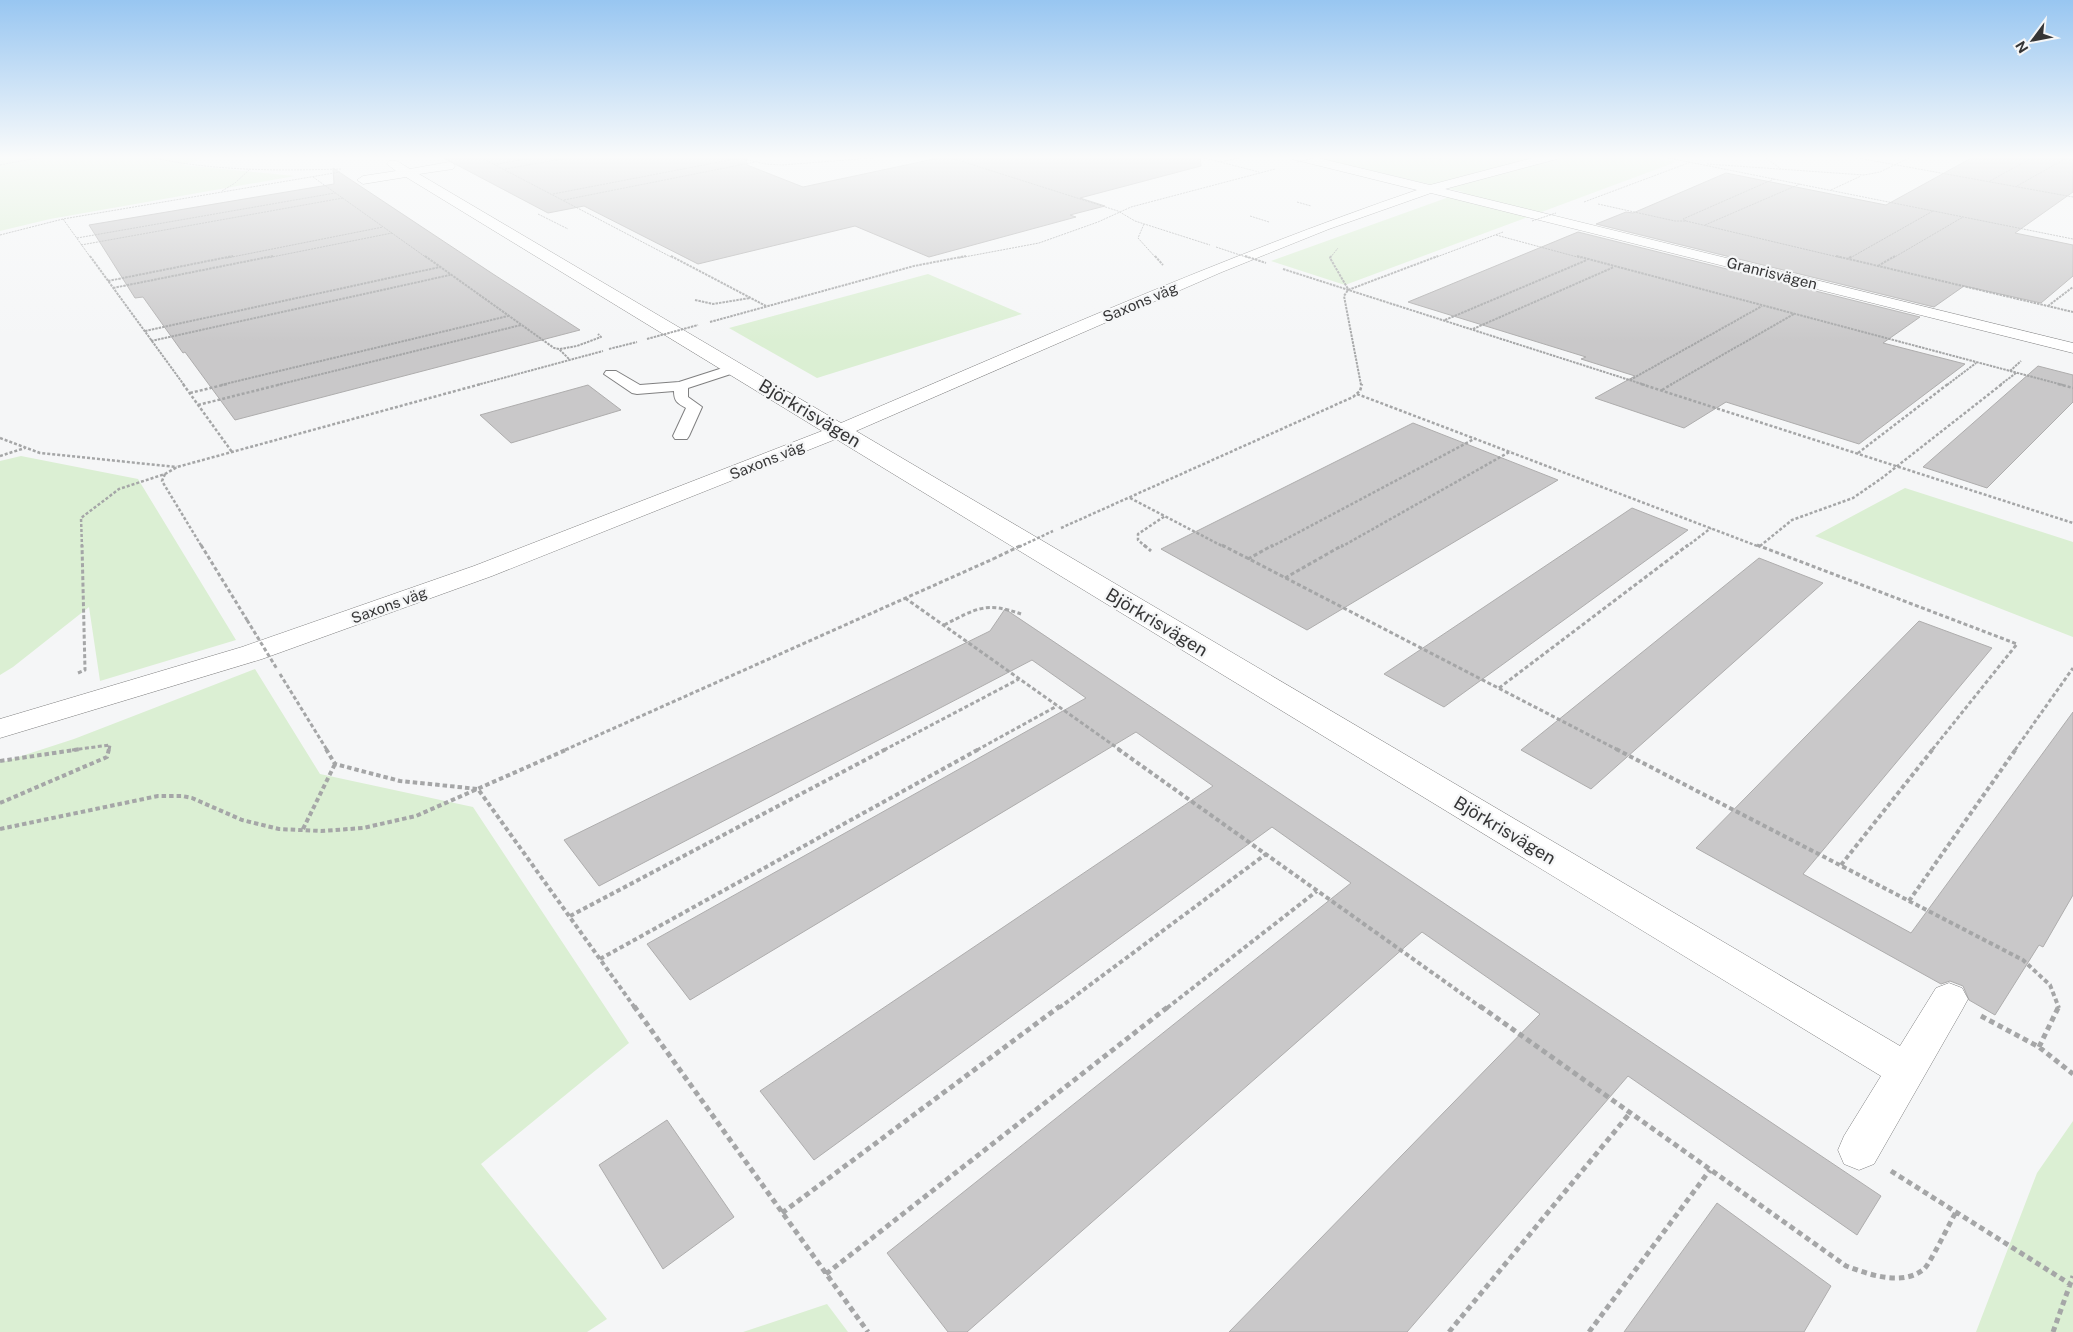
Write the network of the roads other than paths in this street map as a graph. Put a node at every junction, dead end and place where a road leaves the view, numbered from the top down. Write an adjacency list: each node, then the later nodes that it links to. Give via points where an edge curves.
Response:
1 (485, 218): 5 (street, Björkrisvägen)
2 (1347, 218): 8 (street, Saxons väg, via 1182,284)
3 (1549, 218): 4 (street, Granrisvägen)
4 (2073, 348)
5 (735, 368): 7 (lane); 8 (street, Björkrisvägen)
6 (611, 374): 7 (lane, via 638,390)
7 (681, 386): 9 (lane, via 681,399 694,407)
8 (839, 430): 10 (street, Saxons väg, via 474,575 252,653); 12 (street, Björkrisvägen)
9 (681, 436)
10 (0, 729)
11 (1949, 999): 12 (street)
12 (1906, 1071): 13 (street)
13 (1859, 1150)

